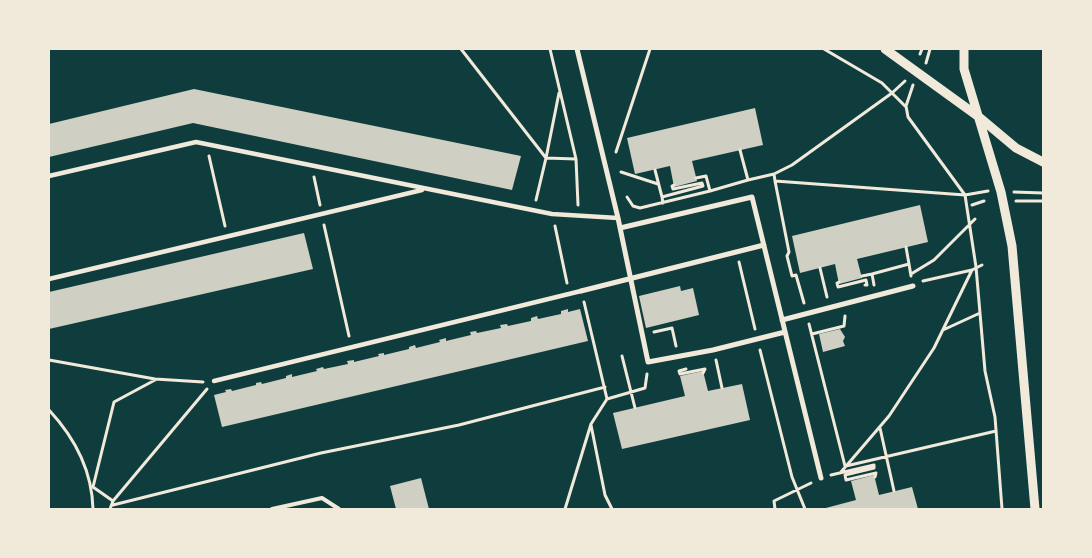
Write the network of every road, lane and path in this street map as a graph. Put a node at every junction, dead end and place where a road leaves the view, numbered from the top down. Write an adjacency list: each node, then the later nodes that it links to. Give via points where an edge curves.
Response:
1 (461, 49): 21 (path)
2 (550, 49): 14 (path)
3 (577, 49): 51 (street)
4 (650, 49): 20 (path, via 615,150)
5 (824, 49): 15 (path, via 882,83)
6 (885, 49): 17 (street)
7 (922, 49): 10 (path)
8 (930, 49): 11 (path)
9 (964, 49): 17 (street, via 964,69)
10 (920, 54)
11 (928, 60)
12 (905, 80): 15 (path)
13 (912, 86): 16 (path)
14 (560, 90): 21 (path); 22 (path)
15 (892, 93): 16 (path); 28 (path, via 792,165)
16 (906, 106): 40 (path, via 908,117)
17 (979, 117): 23 (street, via 1016,148); 118 (street, via 1002,192 1012,246)
18 (206, 144): 25 (street); 29 (street, via 196,142); 55 (path)
19 (740, 150): 28 (path, via 748,180)
20 (617, 157)
21 (546, 158): 22 (path); 47 (path)
22 (576, 159): 50 (path)
23 (1043, 162)
24 (619, 165): 27 (path)
25 (312, 166): 36 (street); 48 (path)
26 (655, 170): 33 (path)
27 (621, 172): 31 (path); 33 (path)
28 (774, 174): 32 (path)
29 (49, 176)
30 (696, 178): 45 (path, via 706,176 710,191)
31 (623, 180)
32 (775, 181): 40 (path); 75 (path, via 789,252 787,256)
33 (658, 184): 41 (path)
34 (674, 186): 41 (path, via 673,189 702,183 702,186)
35 (625, 188): 45 (path, via 633,206 640,208)
36 (423, 189): 47 (street); 48 (street)
37 (981, 191): 40 (path)
38 (1013, 192): 39 (path)
39 (1043, 193)
40 (965, 195): 53 (path)
41 (662, 197): 45 (path)
42 (984, 201): 46 (path)
43 (1016, 201): 44 (path)
44 (1043, 201)
45 (663, 203)
46 (972, 205)
47 (534, 209): 49 (street)
48 (322, 214): 55 (street); 83 (path)
49 (552, 214): 50 (street); 71 (path)
50 (577, 217): 51 (street)
51 (618, 218): 54 (street)
52 (975, 219): 53 (path)
53 (970, 223): 62 (path); 65 (path, via 934,260)
54 (620, 228): 56 (street, via 752,198); 68 (street)
55 (227, 236): 67 (street)
56 (764, 245): 58 (street); 77 (street)
57 (906, 247): 59 (path)
58 (736, 252): 68 (street); 82 (path)
59 (909, 264): 64 (path); 65 (path)
60 (982, 265): 62 (path)
61 (820, 268): 74 (path)
62 (976, 268): 63 (path); 76 (path)
63 (972, 270): 69 (path, via 918,282); 78 (path)
64 (872, 274): 66 (path); 72 (path)
65 (911, 274): 69 (path)
66 (862, 276)
67 (49, 278)
68 (630, 278): 70 (street); 81 (street)
69 (913, 286): 72 (street)
70 (581, 291): 71 (street); 91 (path)
71 (569, 294): 83 (street)
72 (877, 295): 73 (street)
73 (846, 303): 74 (street); 80 (path, via 844,326)
74 (830, 307): 75 (street)
75 (807, 313): 77 (street); 80 (path)
76 (980, 313): 78 (path); 99 (path, via 985,371)
77 (782, 320): 79 (street)
78 (942, 330): 98 (path, via 934,348)
79 (784, 332): 82 (street); 104 (street)
80 (812, 334): 101 (path)
81 (642, 335): 86 (path, via 672,328); 88 (street)
82 (757, 338): 84 (street); 106 (path)
83 (351, 347): 90 (street)
84 (713, 350): 86 (street); 92 (path)
85 (622, 356): 93 (path)
86 (678, 356): 88 (street)
87 (49, 360): 89 (path)
88 (648, 362): 93 (path, via 645,388)
89 (155, 379): 90 (path, via 195,383); 105 (path, via 114,402)
90 (214, 381): 108 (path)
91 (605, 387): 94 (path); 108 (path, via 459,425 321,453)
92 (722, 388)
93 (632, 392): 94 (path); 95 (path)
94 (607, 399): 97 (path)
95 (636, 408)
96 (49, 410): 105 (path, via 65,427 81,454)
97 (591, 424): 113 (path); 114 (path, via 605,495)
98 (879, 428): 100 (path); 101 (path)
99 (996, 431): 100 (path); 117 (path)
100 (886, 456): 101 (path); 107 (path)
101 (846, 466): 102 (path)
102 (841, 472): 103 (path, via 874,464 874,468 846,475 846,480 876,473); 104 (path)
103 (875, 477)
104 (821, 478): 106 (path)
105 (93, 487): 108 (path); 109 (path)
106 (797, 490): 115 (path, via 774,501); 116 (path)
107 (894, 491)
108 (113, 503): 110 (path)
109 (93, 509)
110 (110, 509)
111 (272, 509): 112 (lane, via 322,498)
112 (339, 509)
113 (565, 509)
114 (612, 509)
115 (775, 509)
116 (805, 509)
117 (1002, 509)
118 (1035, 509)

